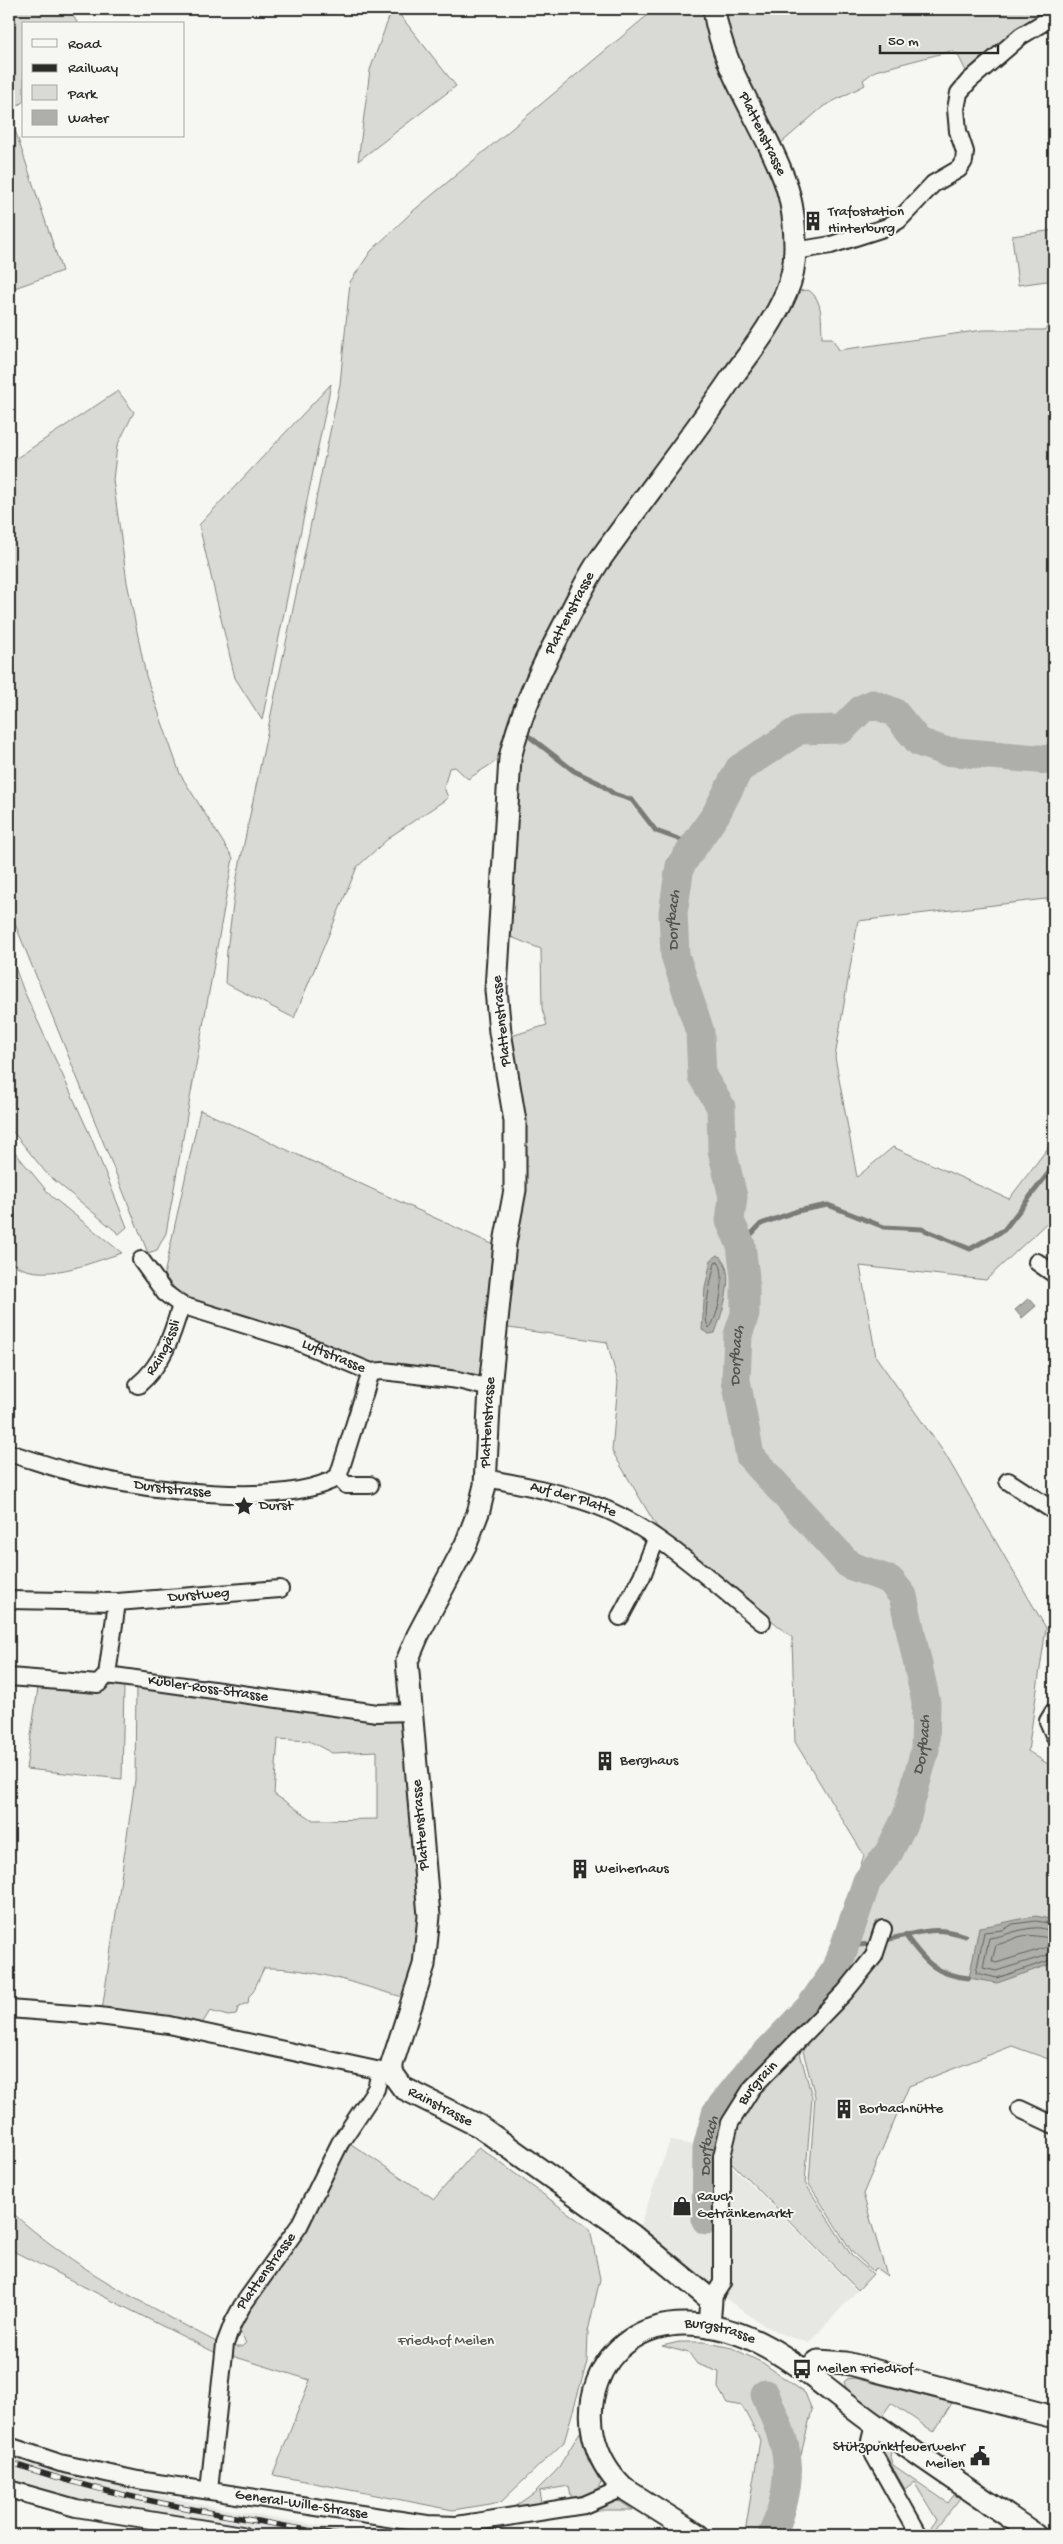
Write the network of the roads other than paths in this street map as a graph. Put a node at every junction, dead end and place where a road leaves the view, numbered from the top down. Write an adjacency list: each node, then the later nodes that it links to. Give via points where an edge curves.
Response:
1 (714, 9): 3 (street, Plattenstrasse, via 727,62 781,170 792,207)
2 (1054, 16): 3 (street, via 1021,36 969,80 959,93 956,109 958,131 965,152 959,169 933,184 899,220 887,227 831,245)
3 (795, 251): 10 (street, Plattenstrasse, via 787,291 771,322 598,563 537,677 519,721 510,758 496,990 515,1122 515,1190 505,1243)
4 (141, 1260): 7 (street, via 164,1293)
5 (1037, 1262): 6 (street)
6 (1054, 1274)
7 (181, 1305): 8 (street, Luftstrasse, via 294,1340); 9 (street, Raingässli, via 174,1332 159,1362)
8 (371, 1372): 10 (street, Luftstrasse, via 458,1380); 12 (street)
9 (138, 1385)
10 (490, 1388): 13 (street, Plattenstrasse)
11 (9, 1453): 12 (street, Durststrasse, via 81,1475 200,1492 277,1493)
12 (338, 1477): 15 (street, via 346,1485)
13 (486, 1478): 17 (street, Auf der Platte, via 601,1507); 26 (street, Plattenstrasse, via 474,1528 407,1661)
14 (1008, 1481): 16 (street)
15 (370, 1485)
16 (1054, 1511)
17 (656, 1539): 21 (street); 22 (street, Auf der Platte)
18 (280, 1589): 20 (street, Durstweg)
19 (9, 1600): 20 (street, Durstweg)
20 (117, 1602): 23 (street)
21 (620, 1618)
22 (762, 1622)
23 (107, 1675): 24 (street, Kübler-Ross-Strasse, via 98,1684); 26 (street, Kübler-Ross-Strasse, via 376,1713)
24 (9, 1677)
25 (1054, 1711): 27 (street, via 1048,1721)
26 (411, 1712): 30 (street, Plattenstrasse, via 429,1916 424,1964)
27 (1054, 1735)
28 (883, 1929): 33 (street, Burgrain, via 874,1956 845,1992 752,2088 730,2123 722,2156 722,2283)
29 (9, 2009): 30 (street, via 169,2025)
30 (386, 2073): 33 (street, Rainstrasse, via 404,2088 479,2126 617,2225); 41 (street, Plattenstrasse, via 340,2144 299,2226 233,2323 225,2344)
31 (1020, 2109): 32 (street)
32 (1054, 2125)
33 (711, 2300): 34 (street)
34 (709, 2326): 35 (street, Burgstrasse, via 776,2350); 39 (street, Burgstrasse, via 674,2324 648,2331 621,2348 607,2364 598,2382 590,2416 594,2441 605,2467)
35 (805, 2371): 36 (street, via 818,2361 846,2363); 37 (street, Burgstrasse)
36 (1054, 2417)
37 (874, 2425): 44 (street, via 870,2441 874,2455); 45 (street, Burgstrasse)
38 (9, 2446): 41 (street, General-Wille-Strasse, via 60,2463 138,2480)
39 (623, 2488): 41 (street, General-Wille-Strasse, via 584,2505 457,2525 419,2523); 43 (street, Burgstrasse)
40 (12, 2490): 42 (street, via 76,2508)
41 (209, 2490)
42 (242, 2535)
43 (698, 2535)
44 (919, 2535)
45 (1036, 2535)

